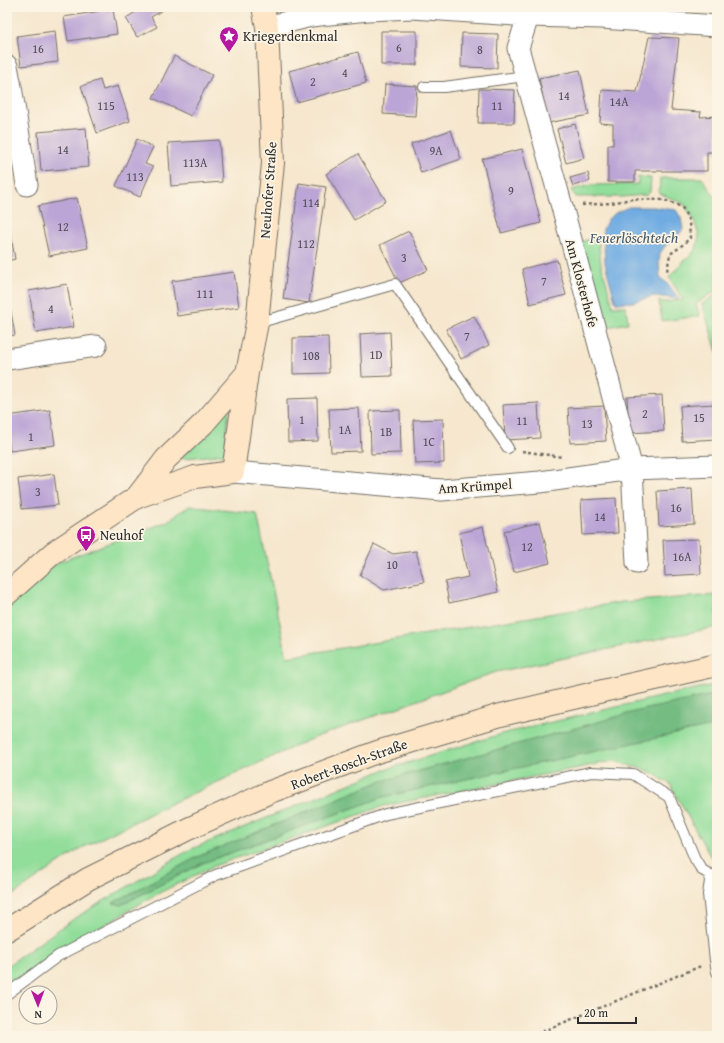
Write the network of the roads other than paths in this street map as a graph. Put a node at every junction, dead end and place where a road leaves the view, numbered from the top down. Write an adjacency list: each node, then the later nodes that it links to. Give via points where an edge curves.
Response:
1 (530, 11): 2 (street, via 412,8); 3 (street); 5 (street, Am Klosterhofe, via 518,48)
2 (265, 17): 9 (street, Neuhofer Straße, via 273,163)
3 (717, 26)
4 (7, 66): 6 (street)
5 (526, 76): 7 (lane, via 444,87); 15 (street, Am Klosterhofe)
6 (9, 87): 8 (street)
7 (424, 87)
8 (27, 185)
9 (257, 323): 12 (street, Neuhofer Straße); 13 (lane, via 395,284)
10 (96, 346): 11 (street)
11 (7, 359)
12 (247, 373): 16 (street, Neuhofer Straße); 17 (street, Neuhofer Straße, via 203,424 166,459)
13 (508, 448)
14 (717, 466): 15 (street, Am Krümpel)
15 (632, 469): 16 (street, Am Krümpel, via 540,482 442,490); 18 (street, Am Klosterhofe)
16 (233, 472): 17 (street, Neuhofer Straße, via 195,476)
17 (137, 497): 19 (street, Neuhofer Straße, via 53,553)
18 (637, 563)
19 (7, 594)
20 (717, 665): 22 (street, Robert-Bosch-Straße, via 501,715 377,752 270,792 188,829 88,880)
21 (714, 875): 23 (lane, via 708,894); 24 (lane, via 702,870 695,860 668,797 634,774 591,772 386,814 216,875 58,956)
22 (7, 930)
23 (717, 972)
24 (7, 994)

